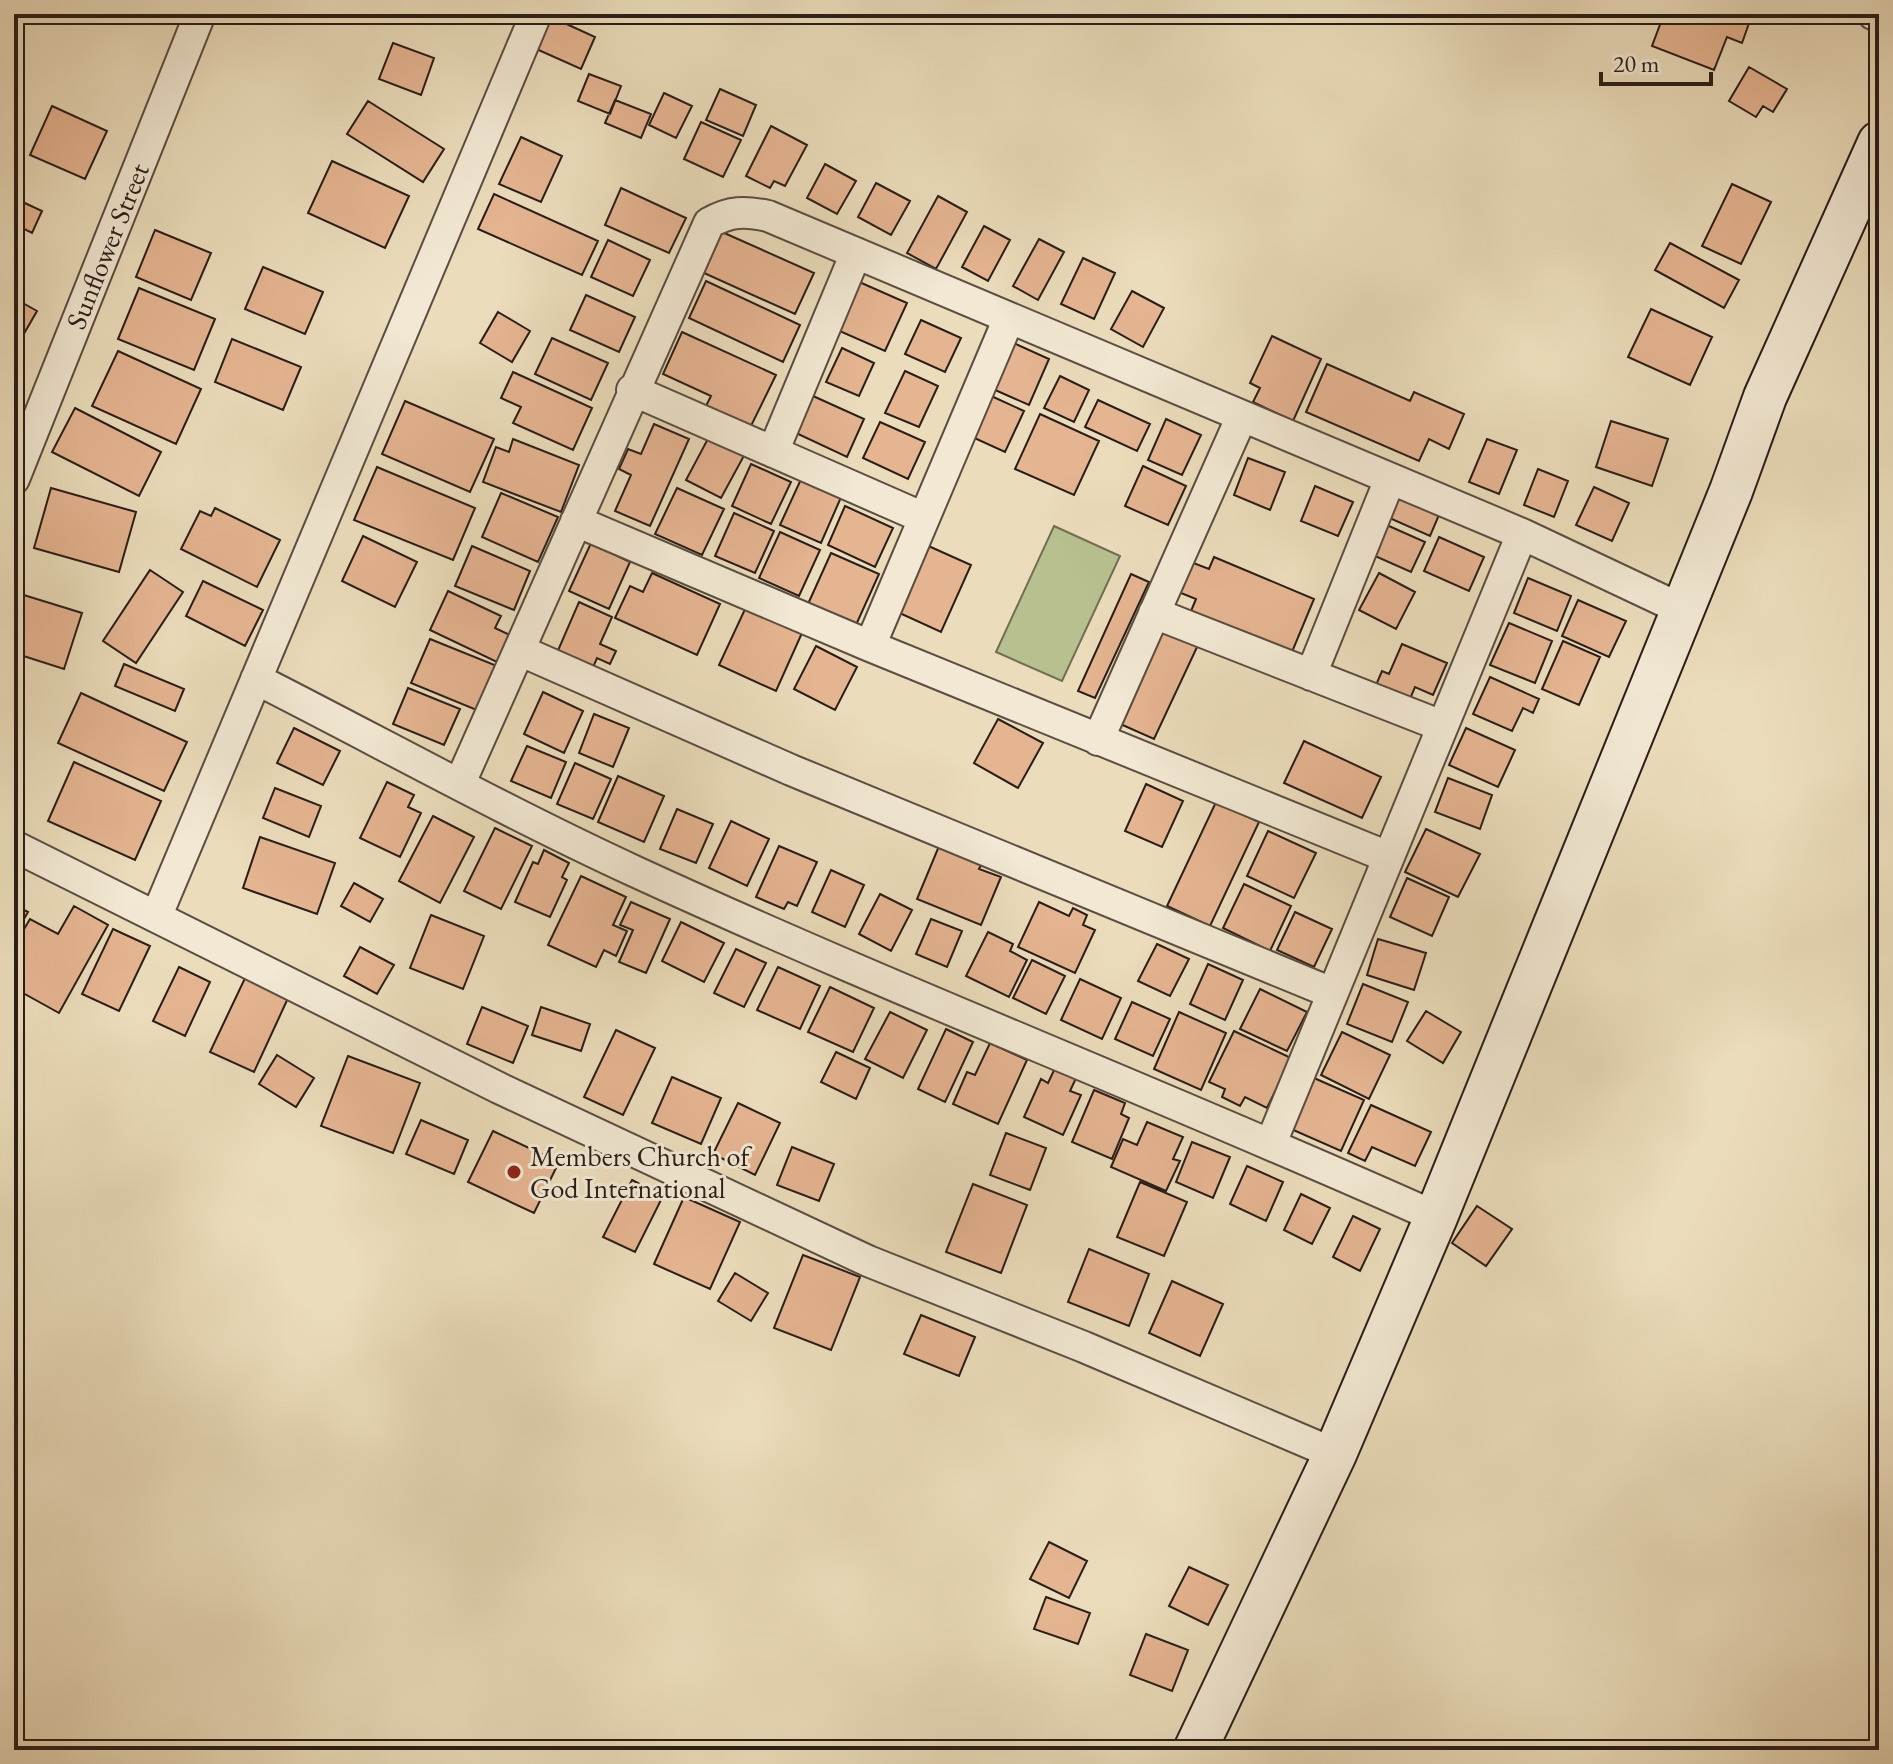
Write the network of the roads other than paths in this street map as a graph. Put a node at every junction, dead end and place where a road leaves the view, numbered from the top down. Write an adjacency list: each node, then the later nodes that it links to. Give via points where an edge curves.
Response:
1 (200, 14): 11 (street, Sunflower Street)
2 (536, 14): 21 (street)
3 (1873, 14): 4 (street)
4 (1879, 17)
5 (1879, 143): 16 (street, via 1765,397)
6 (856, 253): 7 (street); 8 (street, via 748,212 727,213 709,223); 10 (street)
7 (1009, 318): 9 (street); 13 (street)
8 (632, 390): 10 (street); 14 (street)
9 (1242, 416): 12 (street); 17 (street)
10 (773, 452): 13 (street)
11 (14, 479)
12 (1390, 479): 15 (street); 20 (street)
13 (924, 518): 18 (street)
14 (576, 521): 18 (street); 19 (street)
15 (1522, 534): 16 (street); 22 (street)
16 (1681, 609): 30 (street)
17 (1154, 613): 20 (street); 23 (street)
18 (870, 646): 23 (street)
19 (519, 650): 24 (street); 28 (street, via 791,770)
20 (1311, 675): 22 (street)
21 (256, 679): 24 (street); 27 (street)
22 (1442, 726): 26 (street)
23 (1098, 740): 26 (street)
24 (460, 783): 29 (street, via 814,953)
25 (14, 846): 27 (street)
26 (1388, 857): 28 (street)
27 (157, 915): 31 (street, via 499,1088 868,1261)
28 (1332, 993): 29 (street)
29 (1271, 1143): 30 (street)
30 (1436, 1217): 31 (street)
31 (1335, 1454): 32 (street)
32 (1195, 1750)

